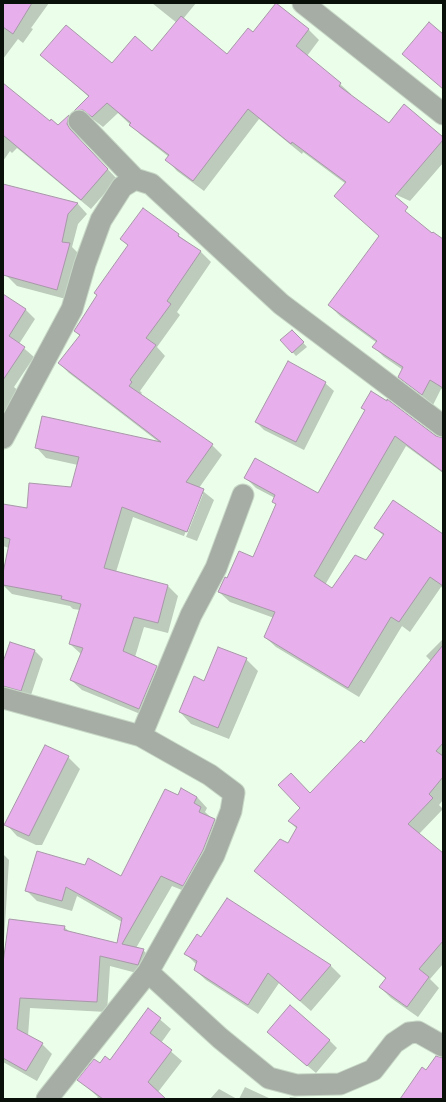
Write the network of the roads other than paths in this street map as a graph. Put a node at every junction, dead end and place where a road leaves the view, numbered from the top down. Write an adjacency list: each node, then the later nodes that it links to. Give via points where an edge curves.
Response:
1 (303, 3): 2 (street)
2 (443, 114)
3 (79, 121): 4 (street)
4 (135, 179): 5 (street, via 151,184 282,304); 6 (street, via 122,187 100,220 72,309)
5 (443, 426)
6 (3, 438)
7 (243, 495): 9 (street, via 216,568 191,615)
8 (3, 698): 9 (street)
9 (141, 736): 10 (street, via 210,775 234,793 231,811 214,855)
10 (148, 972): 11 (street, via 220,1038 269,1078 296,1085 340,1084 373,1070 394,1043 409,1033 418,1032); 12 (street)
11 (443, 1046)
12 (47, 1099)

